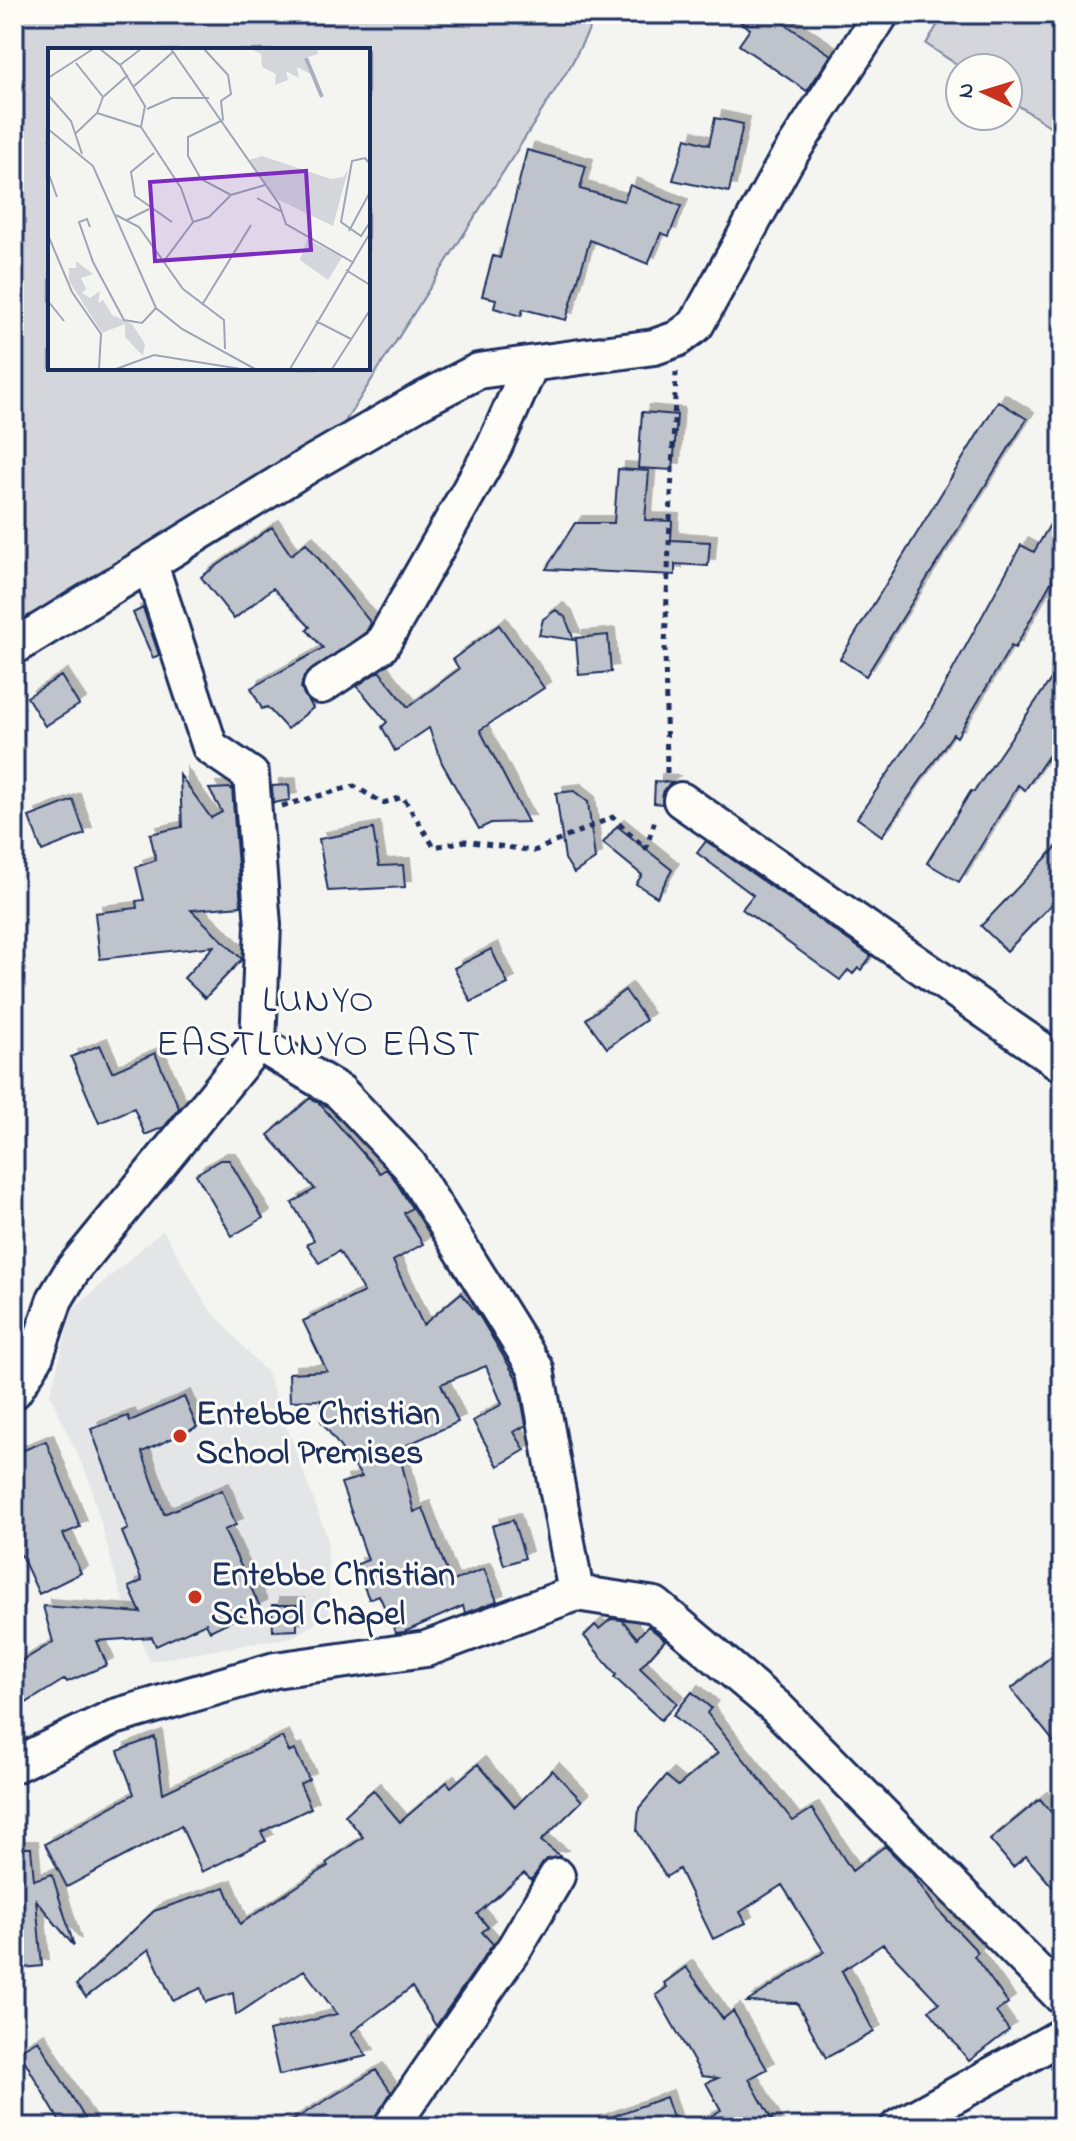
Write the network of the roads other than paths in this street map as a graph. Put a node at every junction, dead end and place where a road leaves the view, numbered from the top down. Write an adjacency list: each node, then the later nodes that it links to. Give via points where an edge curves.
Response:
1 (881, 14): 2 (street, via 786,161 696,325 654,347)
2 (531, 364): 3 (street, via 478,371 418,402); 5 (street, via 494,447 381,646)
3 (150, 564): 4 (street); 7 (street, via 210,747 251,775 263,925)
4 (14, 647)
5 (321, 686)
6 (668, 798): 8 (street)
7 (258, 1043): 9 (street, via 72,1271 55,1299 35,1358); 10 (street, via 340,1092 409,1165 536,1369)
8 (1062, 1064)
9 (14, 1391)
10 (576, 1593): 11 (street, via 426,1649 275,1670 114,1717); 13 (street, via 655,1605 776,1707)
11 (14, 1765)
12 (557, 1876): 15 (street, via 515,1947)
13 (1062, 1997)
14 (1062, 2036): 16 (street)
15 (391, 2127)
16 (898, 2127)

